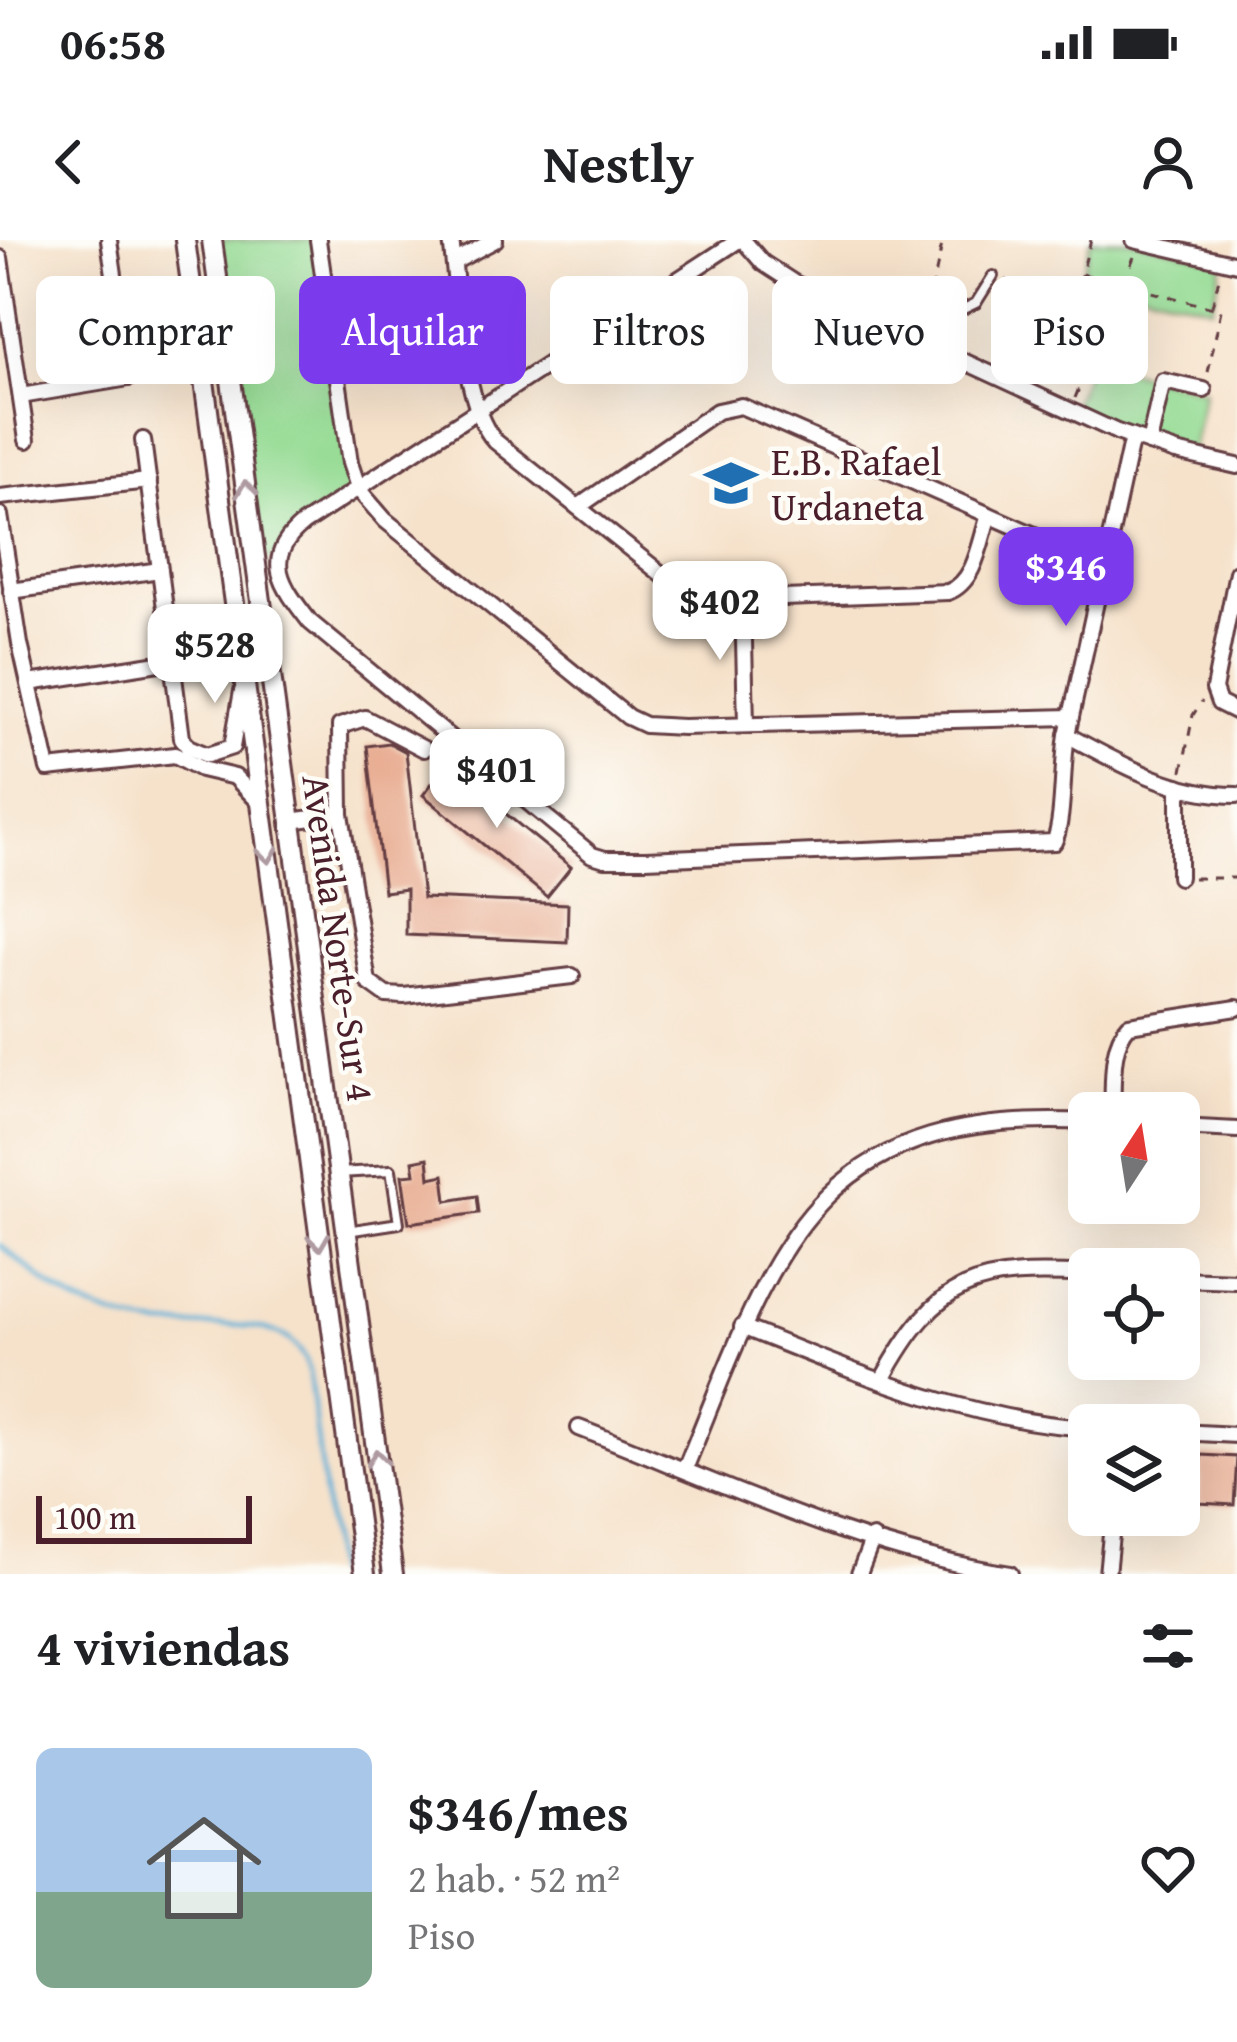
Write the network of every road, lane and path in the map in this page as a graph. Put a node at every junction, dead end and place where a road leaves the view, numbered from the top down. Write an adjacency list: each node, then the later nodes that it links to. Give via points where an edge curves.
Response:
1 (109, 240): 27 (street, via 129,378)
2 (185, 240): 50 (main road, Avenida Norte-Sur 4)
3 (212, 240): 42 (main road, Avenida Norte-Sur 4, one-way to 3)
4 (328, 240): 10 (street)
5 (451, 240): 13 (street)
6 (496, 240): 13 (street)
7 (741, 240): 16 (street); 29 (street)
8 (943, 240): 17 (path)
9 (1091, 240): 15 (path)
10 (318, 241): 36 (street)
11 (1137, 241): 14 (street); 19 (path)
12 (0, 258): 27 (street)
13 (454, 262): 29 (street)
14 (1230, 262): 23 (path)
15 (1082, 274): 18 (path)
16 (784, 276)
17 (938, 276)
18 (1089, 276)
19 (1125, 276)
20 (991, 279): 22 (lane)
21 (1148, 292): 23 (path)
22 (967, 307)
23 (1212, 308): 26 (path, via 1221,310)
24 (967, 363): 28 (street)
25 (1081, 384): 28 (path)
26 (1204, 390): 33 (street, via 1162,381)
27 (21, 396): 31 (street)
28 (1070, 411): 30 (street)
29 (477, 414): 36 (street); 38 (street, via 495,441)
30 (1132, 437): 33 (street); 43 (street)
31 (27, 440)
32 (143, 440): 35 (street)
33 (1149, 443): 34 (street)
34 (1237, 466)
35 (149, 481): 37 (street); 44 (street)
36 (359, 490): 41 (street, via 303,524); 55 (street, via 385,520 628,717 656,727)
37 (0, 497)
38 (578, 507): 40 (street, via 706,418 741,406); 48 (street, via 685,591)
39 (0, 515): 46 (street)
40 (988, 515): 43 (street); 48 (street, via 958,589)
41 (280, 554): 42 (street); 56 (street, via 282,582 326,637 605,859 1050,844 1058,834)
42 (256, 566): 65 (main road, Avenida Norte-Sur 4)
43 (1105, 566): 54 (street)
44 (160, 570): 46 (street); 49 (street)
45 (1237, 572): 47 (street)
46 (11, 591): 51 (street)
47 (1234, 596): 52 (street)
48 (743, 599): 55 (street)
49 (172, 662): 51 (street); 59 (street, via 182,738)
50 (244, 679): 57 (street); 63 (main road, Avenida Norte-Sur 4)
51 (29, 683): 59 (street, via 48,769 171,755)
52 (1215, 696): 53 (street); 61 (path, via 1195,710)
53 (1237, 712)
54 (1071, 717): 55 (street); 56 (street)
55 (746, 725)
56 (1067, 735): 61 (street)
57 (232, 747): 59 (street); 60 (street)
58 (424, 749): 64 (street, via 365,718 340,726)
59 (201, 762): 60 (street)
60 (235, 777): 63 (street)
61 (1179, 786): 62 (street); 66 (street)
62 (1237, 795)
63 (261, 804): 88 (main road, Avenida Norte-Sur 4, one-way to 88)
64 (341, 814): 65 (street); 68 (street, via 368,982 380,992)
65 (290, 821): 74 (main road, Avenida Norte-Sur 4)
66 (1179, 877): 67 (path)
67 (1237, 878)
68 (572, 976)
69 (1237, 1008): 70 (street, via 1129,1025 1116,1050)
70 (1113, 1092)
71 (1068, 1122): 79 (street, via 957,1128 859,1171 802,1220)
72 (1200, 1128): 73 (street)
73 (1237, 1130)
74 (338, 1173): 75 (main road, Avenida Norte-Sur 4); 75 (lane, via 391,1170 399,1223)
75 (346, 1231): 89 (main road, Avenida Norte-Sur 4, one-way to 75)
76 (1068, 1274): 80 (street, via 1014,1273 964,1286 918,1321)
77 (1200, 1280): 78 (street)
78 (1237, 1281)
79 (742, 1328): 80 (street); 85 (street)
80 (882, 1380): 81 (street, via 994,1418)
81 (1068, 1426)
82 (579, 1428): 85 (street)
83 (1200, 1433): 84 (street)
84 (1237, 1435)
85 (685, 1469): 87 (street)
86 (1111, 1536): 92 (street)
87 (872, 1538): 90 (street); 91 (street)
88 (365, 1574)
89 (393, 1574)
90 (860, 1574)
91 (1010, 1574)
92 (1107, 1574)

